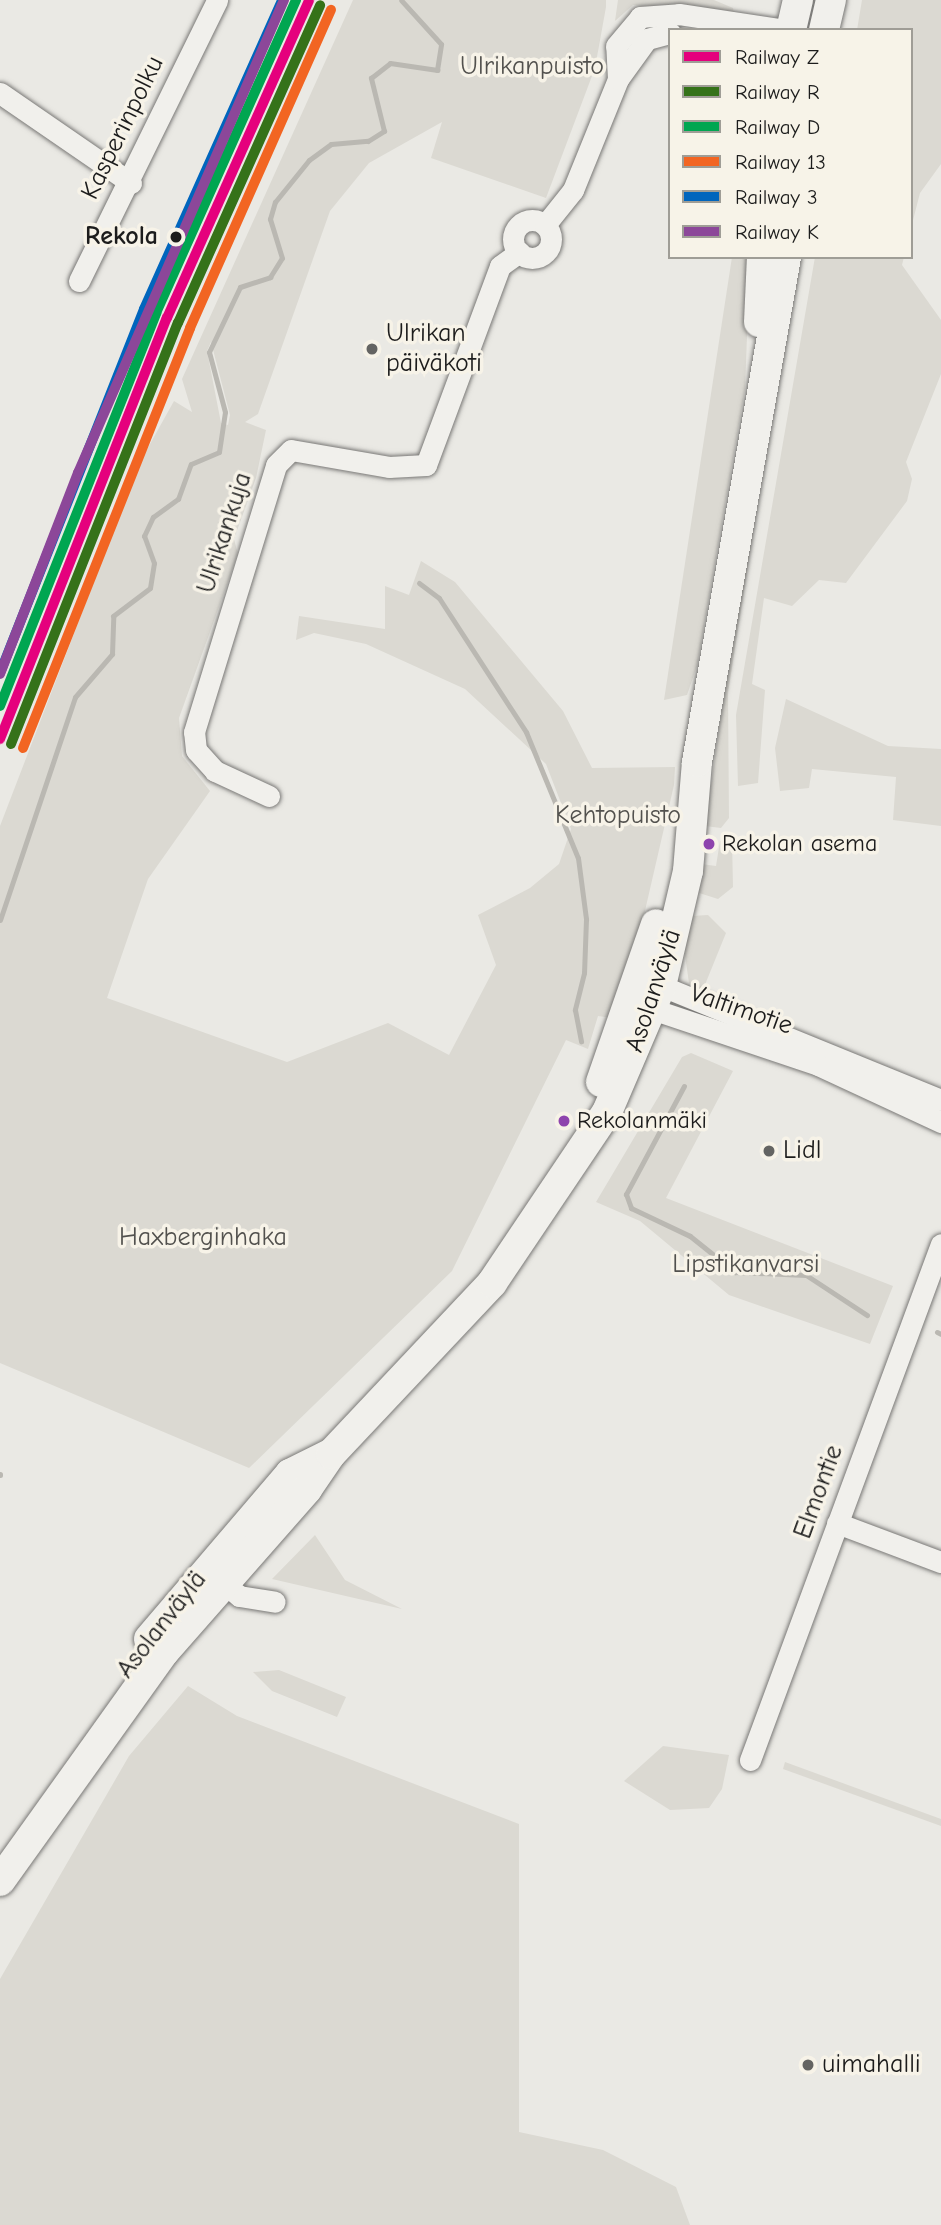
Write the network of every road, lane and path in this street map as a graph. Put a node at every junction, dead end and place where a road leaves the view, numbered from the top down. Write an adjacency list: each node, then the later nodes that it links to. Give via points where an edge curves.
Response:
1 (217, 0): 10 (street, Kasperinpolku)
2 (798, 0): 5 (main road)
3 (831, 0): 6 (main road)
4 (772, 28): 8 (street, Ulrikankuja, via 679,14 640,17 616,46)
5 (791, 28)
6 (824, 28)
7 (668, 34): 8 (street, Ulrikankuja, via 647,39)
8 (618, 79): 15 (street, Ulrikankuja, via 573,190 545,225 521,224 514,241 519,252 500,266 426,465 389,467 291,450 276,465 194,732 196,750 215,772)
9 (0, 93): 10 (street)
10 (131, 183): 13 (street, Kasperinpolku)
11 (762, 259): 14 (main road, Asolanväylä)
12 (786, 259): 14 (main road, Asolanväylä)
13 (79, 281)
14 (758, 407): 16 (main road, Asolanväylä, via 698,762 688,871)
15 (269, 796)
16 (650, 996): 17 (street, Valtimotie); 18 (street, Valtimotie); 23 (main road, Asolanväylä, via 597,1131 492,1283 221,1575 33,1828)
17 (941, 1100)
18 (941, 1122)
19 (941, 1244): 20 (street, Elmontie)
20 (837, 1523): 21 (street); 22 (street, Elmontie)
21 (941, 1562)
22 (750, 1760)
23 (0, 1881)

